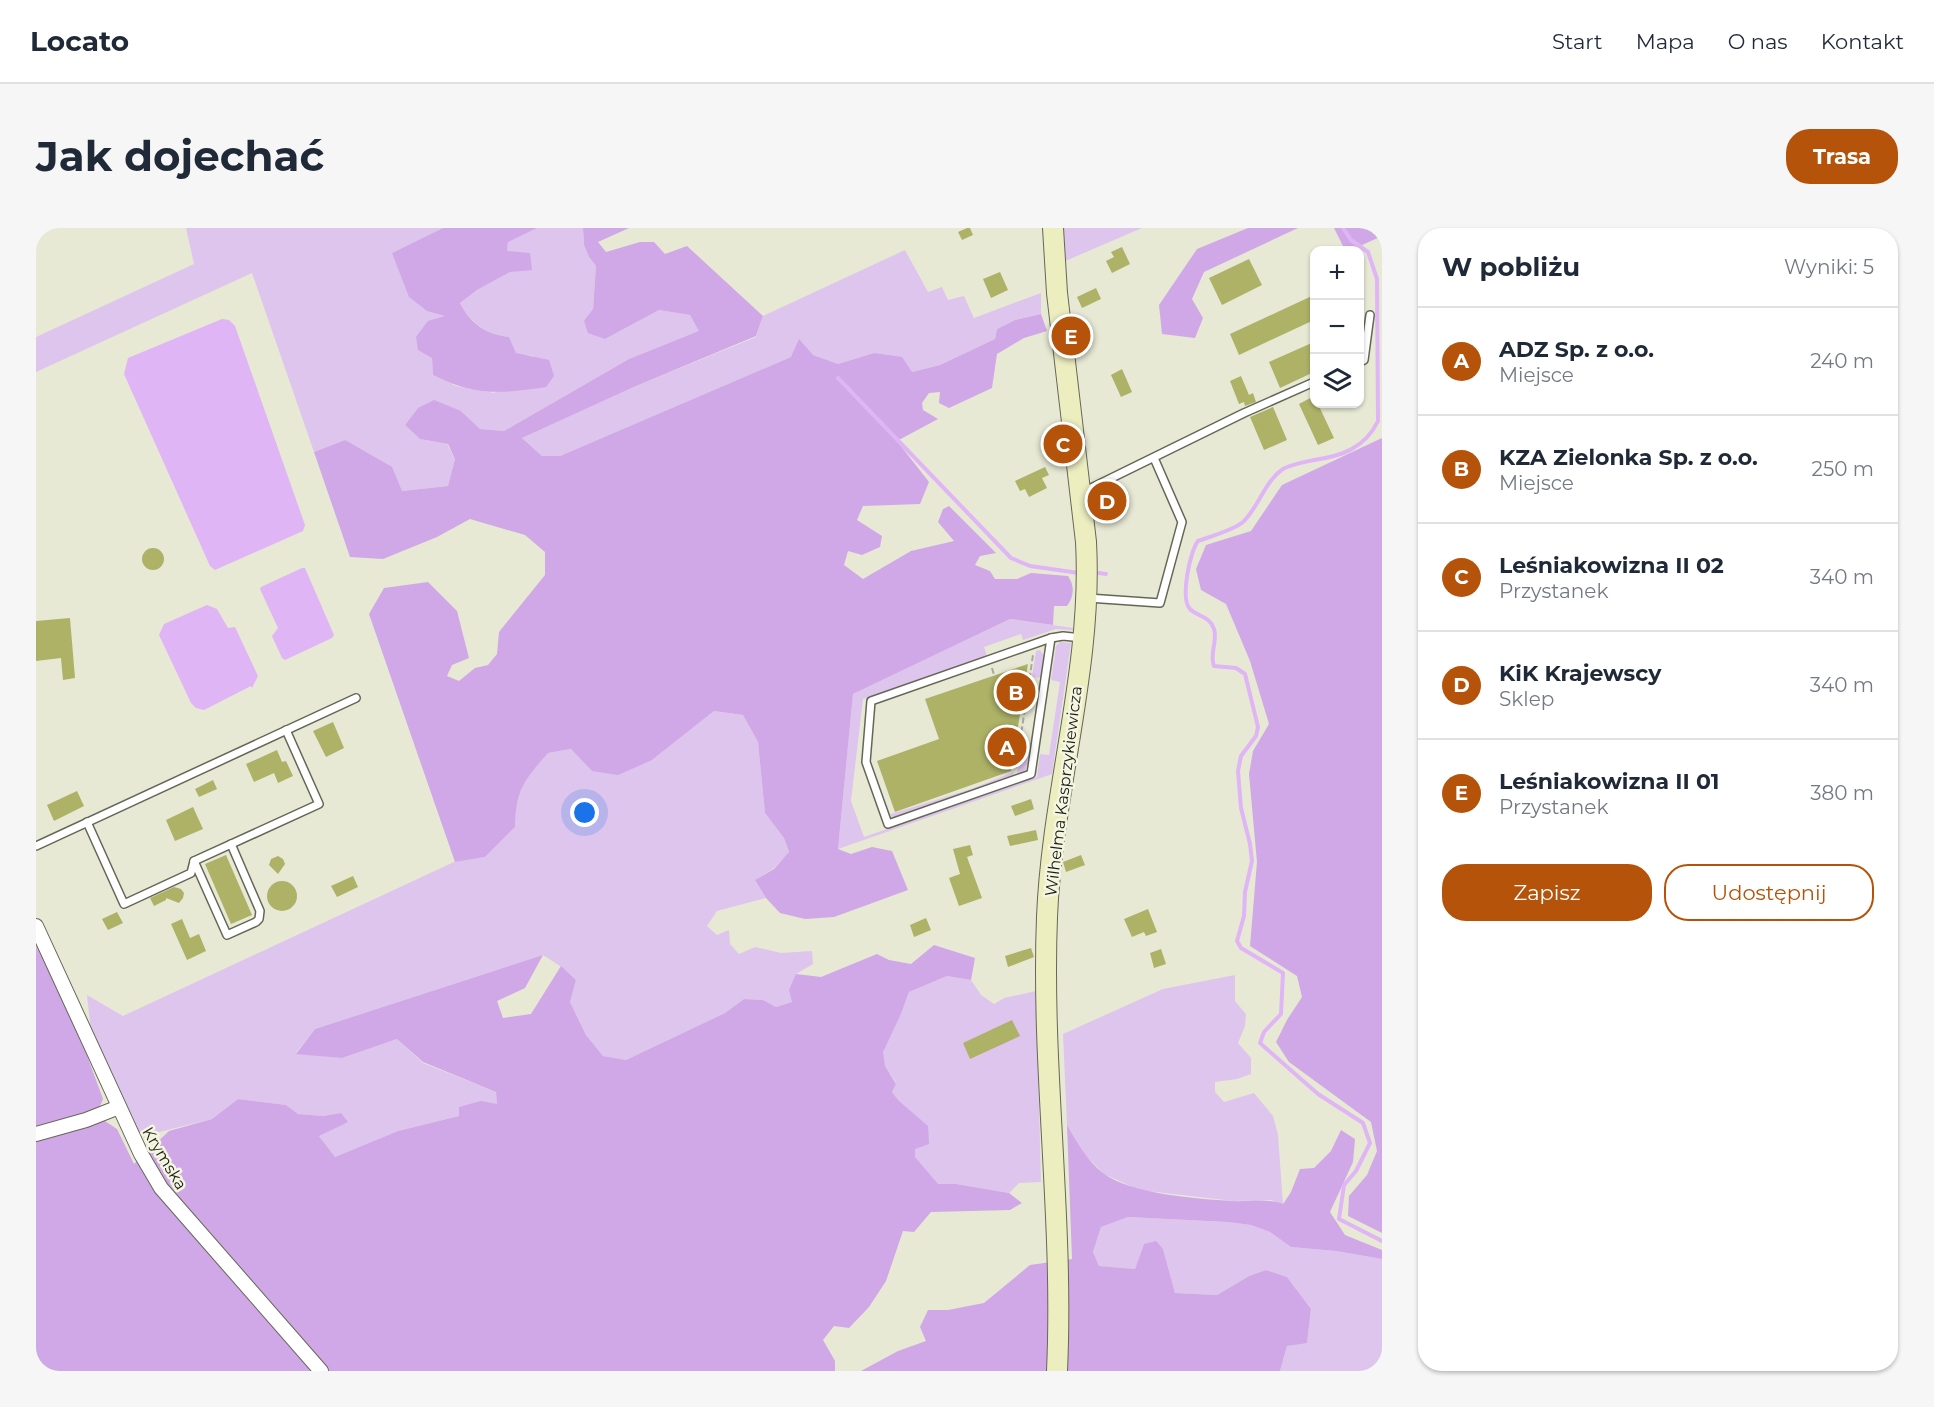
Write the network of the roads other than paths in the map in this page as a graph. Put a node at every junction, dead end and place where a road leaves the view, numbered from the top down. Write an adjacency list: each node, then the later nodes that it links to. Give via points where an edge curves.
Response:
1 (1053, 228): 6 (street, Wilhelma Kasprzykiewicza)
2 (1370, 315): 3 (lane)
3 (1364, 360)
4 (1310, 384): 5 (lane)
5 (1154, 458): 6 (lane); 7 (lane, via 1182,522 1160,603)
6 (1080, 493): 7 (street, Wilhelma Kasprzykiewicza)
7 (1088, 598): 9 (street, Wilhelma Kasprzykiewicza)
8 (1052, 638): 8 (lane, via 1031,774 888,824 866,762 871,701); 9 (lane)
9 (1083, 639): 19 (street, Wilhelma Kasprzykiewicza, via 1053,842 1047,918 1059,1308)
10 (356, 698): 11 (lane)
11 (286, 730): 12 (lane); 13 (lane, via 319,804)
12 (87, 822): 14 (lane); 15 (lane, via 124,904 191,873)
13 (231, 844): 15 (lane); 15 (lane, via 260,911 256,922 227,935)
14 (36, 846)
15 (194, 861)
16 (36, 926): 17 (street, Krymska)
17 (119, 1107): 18 (street); 20 (street, Krymska, via 160,1188)
18 (36, 1134)
19 (1057, 1364)
20 (321, 1371)

